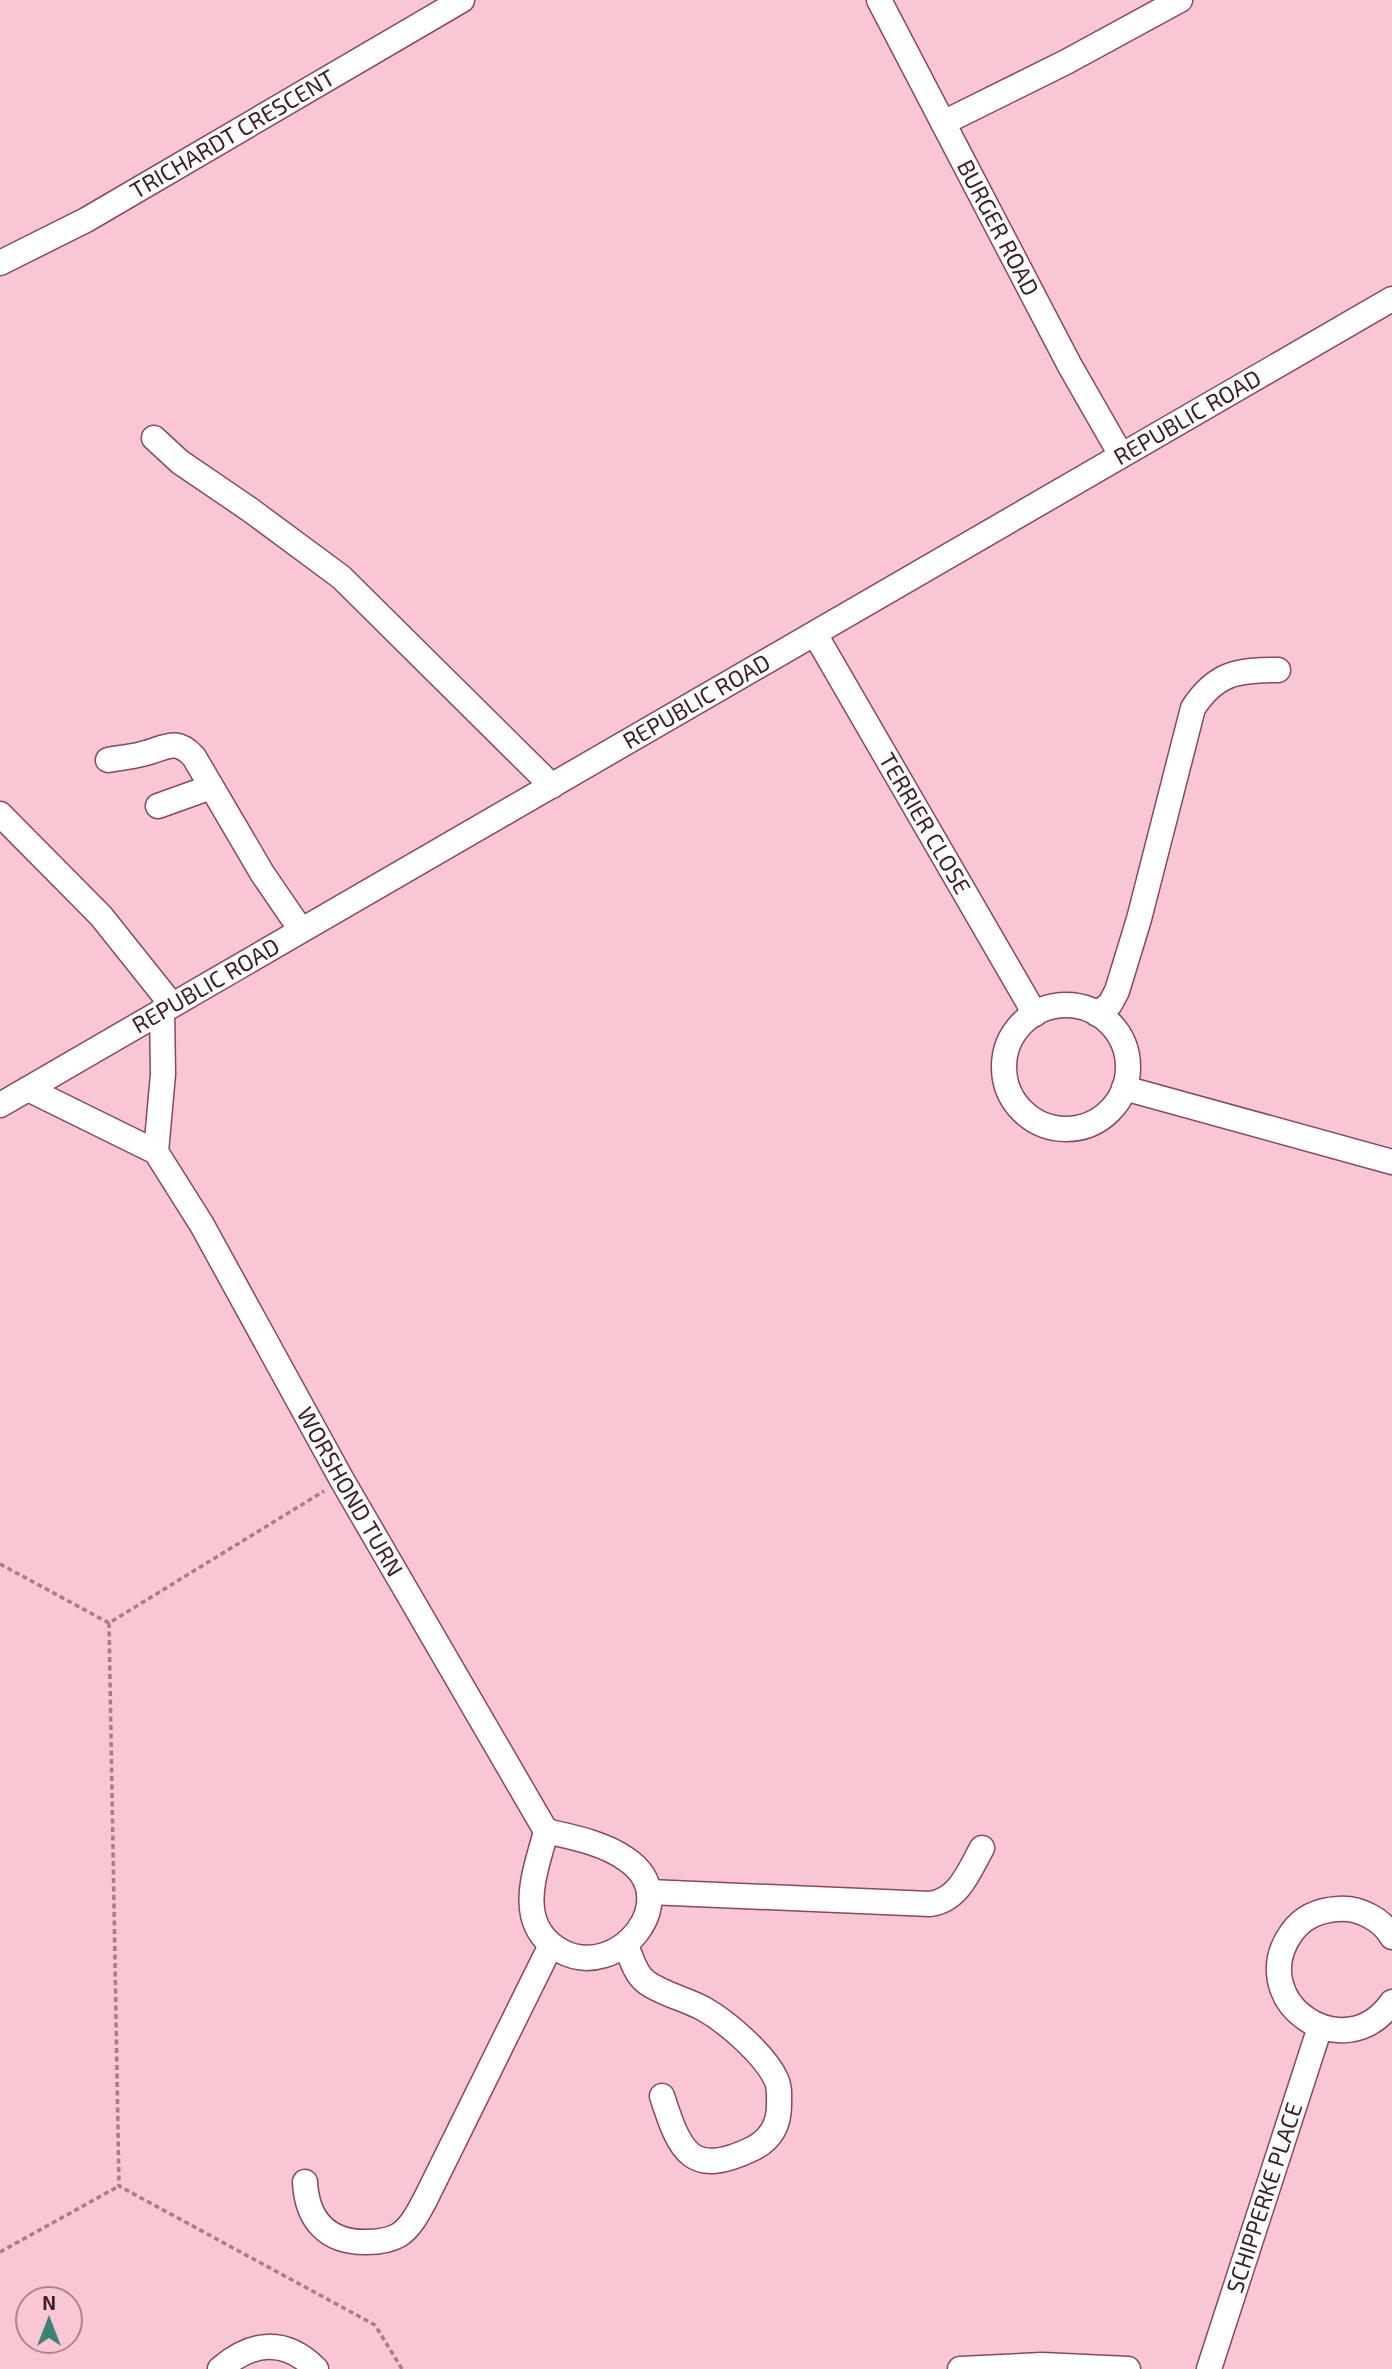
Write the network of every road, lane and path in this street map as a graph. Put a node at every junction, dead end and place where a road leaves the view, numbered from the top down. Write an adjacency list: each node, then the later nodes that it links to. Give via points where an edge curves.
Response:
1 (461, 0): 5 (street, TRICHARDT CRESCENT, via 86,220)
2 (879, 0): 4 (street, BURGER ROAD)
3 (1180, 0): 4 (street)
4 (943, 123): 8 (street, BURGER ROAD)
5 (0, 263)
6 (1392, 299): 8 (street, REPUBLIC ROAD)
7 (154, 438): 13 (street, via 180,462 341,577)
8 (1121, 455): 9 (street, REPUBLIC ROAD)
9 (815, 634): 13 (street, REPUBLIC ROAD); 18 (street, TERRIER CLOSE)
10 (1278, 670): 19 (street, via 1227,675 1210,686 1193,708 1117,991)
11 (108, 760): 12 (street, via 173,745 185,747)
12 (211, 786): 14 (street); 16 (street)
13 (552, 786): 16 (street, REPUBLIC ROAD)
14 (158, 806)
15 (0, 814): 17 (street, via 101,916 151,976)
16 (301, 930): 17 (street, REPUBLIC ROAD)
17 (167, 1007): 21 (street, REPUBLIC ROAD); 23 (street)
18 (1035, 1014): 19 (street, via 1063,1006); 20 (street, via 1012,1037 1004,1061 1010,1093 1026,1114 1056,1128 1082,1126 1105,1115)
19 (1097, 1014): 20 (street, via 1113,1027 1124,1046 1128,1067)
20 (1124, 1088): 24 (street)
21 (28, 1089): 22 (street, REPUBLIC ROAD); 23 (street)
22 (0, 1105)
23 (156, 1152): 25 (street, WORSHOND TURN, via 202,1225)
24 (1392, 1162)
25 (342, 1479): 27 (path); 28 (street, WORSHOND TURN)
26 (0, 1564): 27 (path)
27 (109, 1623): 38 (path)
28 (546, 1831): 30 (street, via 628,1859 642,1873); 32 (street, via 532,1893 539,1932)
29 (982, 1848): 30 (street, via 956,1891 930,1904)
30 (649, 1892): 33 (street, via 648,1912)
31 (1392, 1937): 35 (street, via 1377,1920 1344,1908 1310,1916 1296,1927 1280,1958 1283,1992 1304,2019)
32 (551, 1945): 33 (street, via 569,1955 589,1958); 37 (street, via 425,2200 401,2234 374,2242 335,2237 314,2215)
33 (626, 1945): 36 (street, via 645,1982 702,2008 744,2040 775,2078 779,2115 763,2143 726,2159 702,2160 689,2155 678,2142)
34 (1392, 2003): 35 (street, via 1371,2023 1355,2029)
35 (1320, 2027): 45 (street, SCHIPPERKE PLACE)
36 (662, 2096)
37 (305, 2182)
38 (119, 2186): 39 (path); 42 (path, via 375,2325)
39 (0, 2252)
40 (220, 2369): 41 (street, via 243,2354 268,2346 302,2355)
41 (316, 2369)
42 (402, 2369)
43 (960, 2369): 44 (street, via 1042,2364)
44 (1128, 2369)
45 (1209, 2369)

